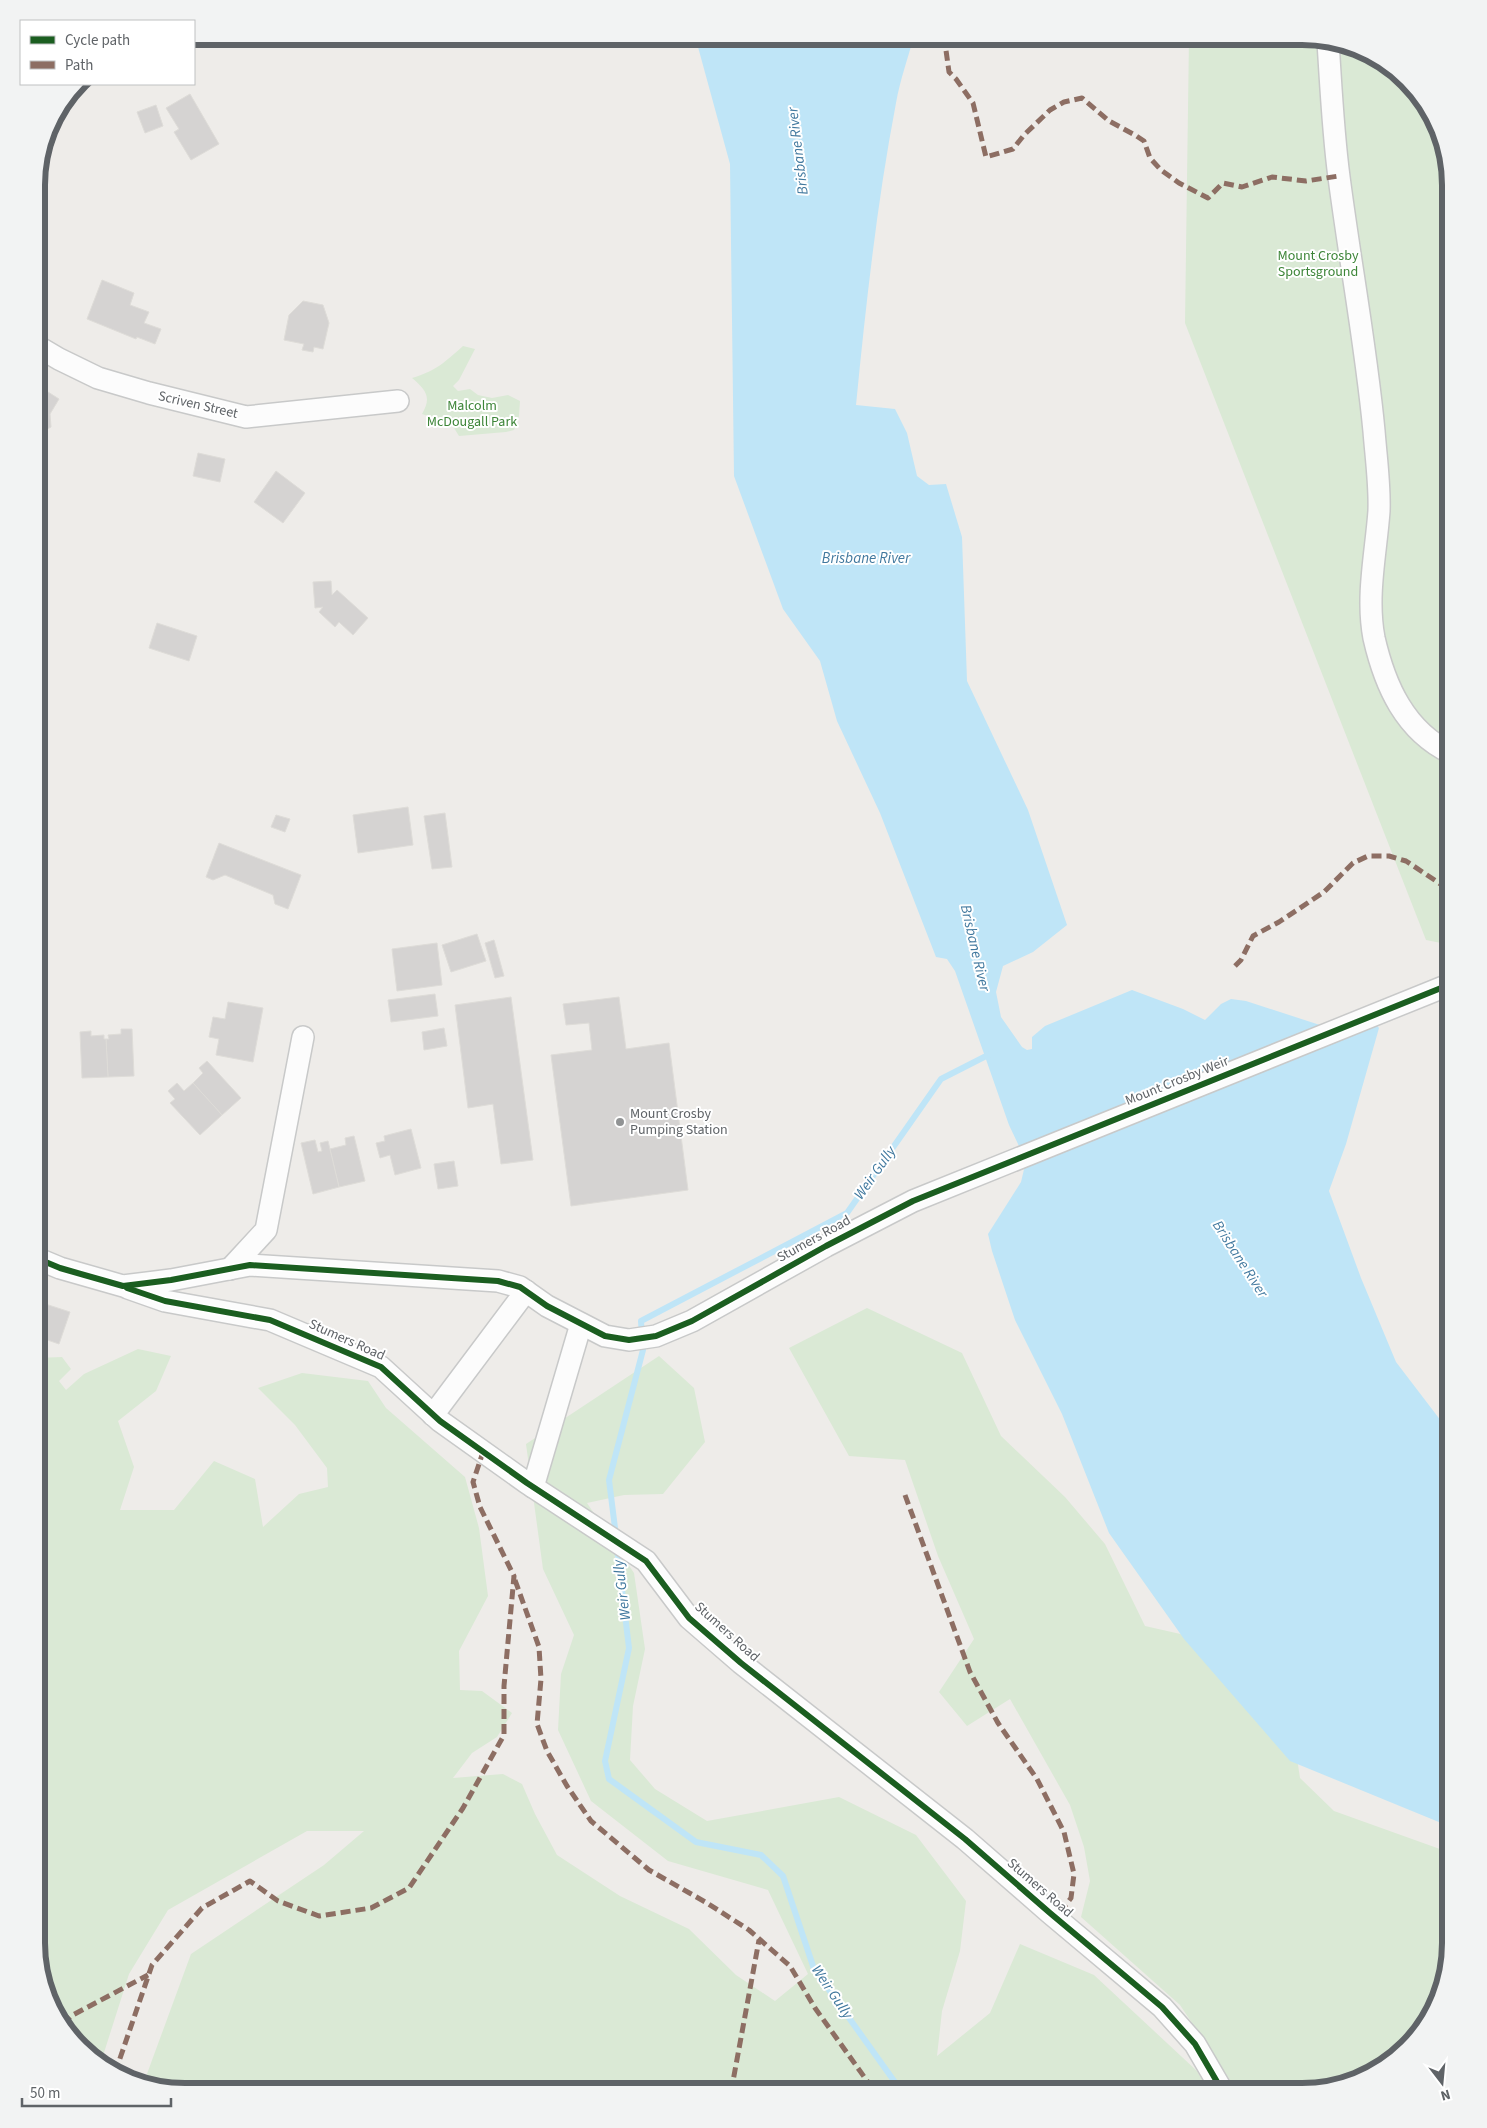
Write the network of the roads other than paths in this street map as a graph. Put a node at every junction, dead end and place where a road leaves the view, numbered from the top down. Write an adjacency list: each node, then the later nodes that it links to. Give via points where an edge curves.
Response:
1 (1328, 48): 4 (street, via 1339,176 1374,430 1379,508 1370,611 1388,685 1398,705 1416,728)
2 (45, 351): 3 (street, Scriven Street, via 98,378 246,417)
3 (398, 401)
4 (1442, 749)
5 (1442, 988): 7 (street, Mount Crosby Weir)
6 (303, 1037): 9 (street, via 266,1230)
7 (913, 1201): 12 (street, Stumers Road, via 692,1321 656,1336 629,1340 605,1336)
8 (45, 1262): 10 (street, Stumers Road)
9 (230, 1269): 10 (street, Stumers Road); 11 (street, Stumers Road, via 250,1265 498,1281)
10 (122, 1286): 13 (street, Stumers Road, via 165,1301 270,1320 381,1367)
11 (526, 1291): 12 (street, Stumers Road); 13 (street)
12 (581, 1324): 14 (street)
13 (433, 1415): 14 (street, Stumers Road)
14 (533, 1487): 15 (street, Stumers Road, via 646,1561 689,1618 741,1663 965,1839 1162,2007 1194,2044)
15 (1218, 2083)

